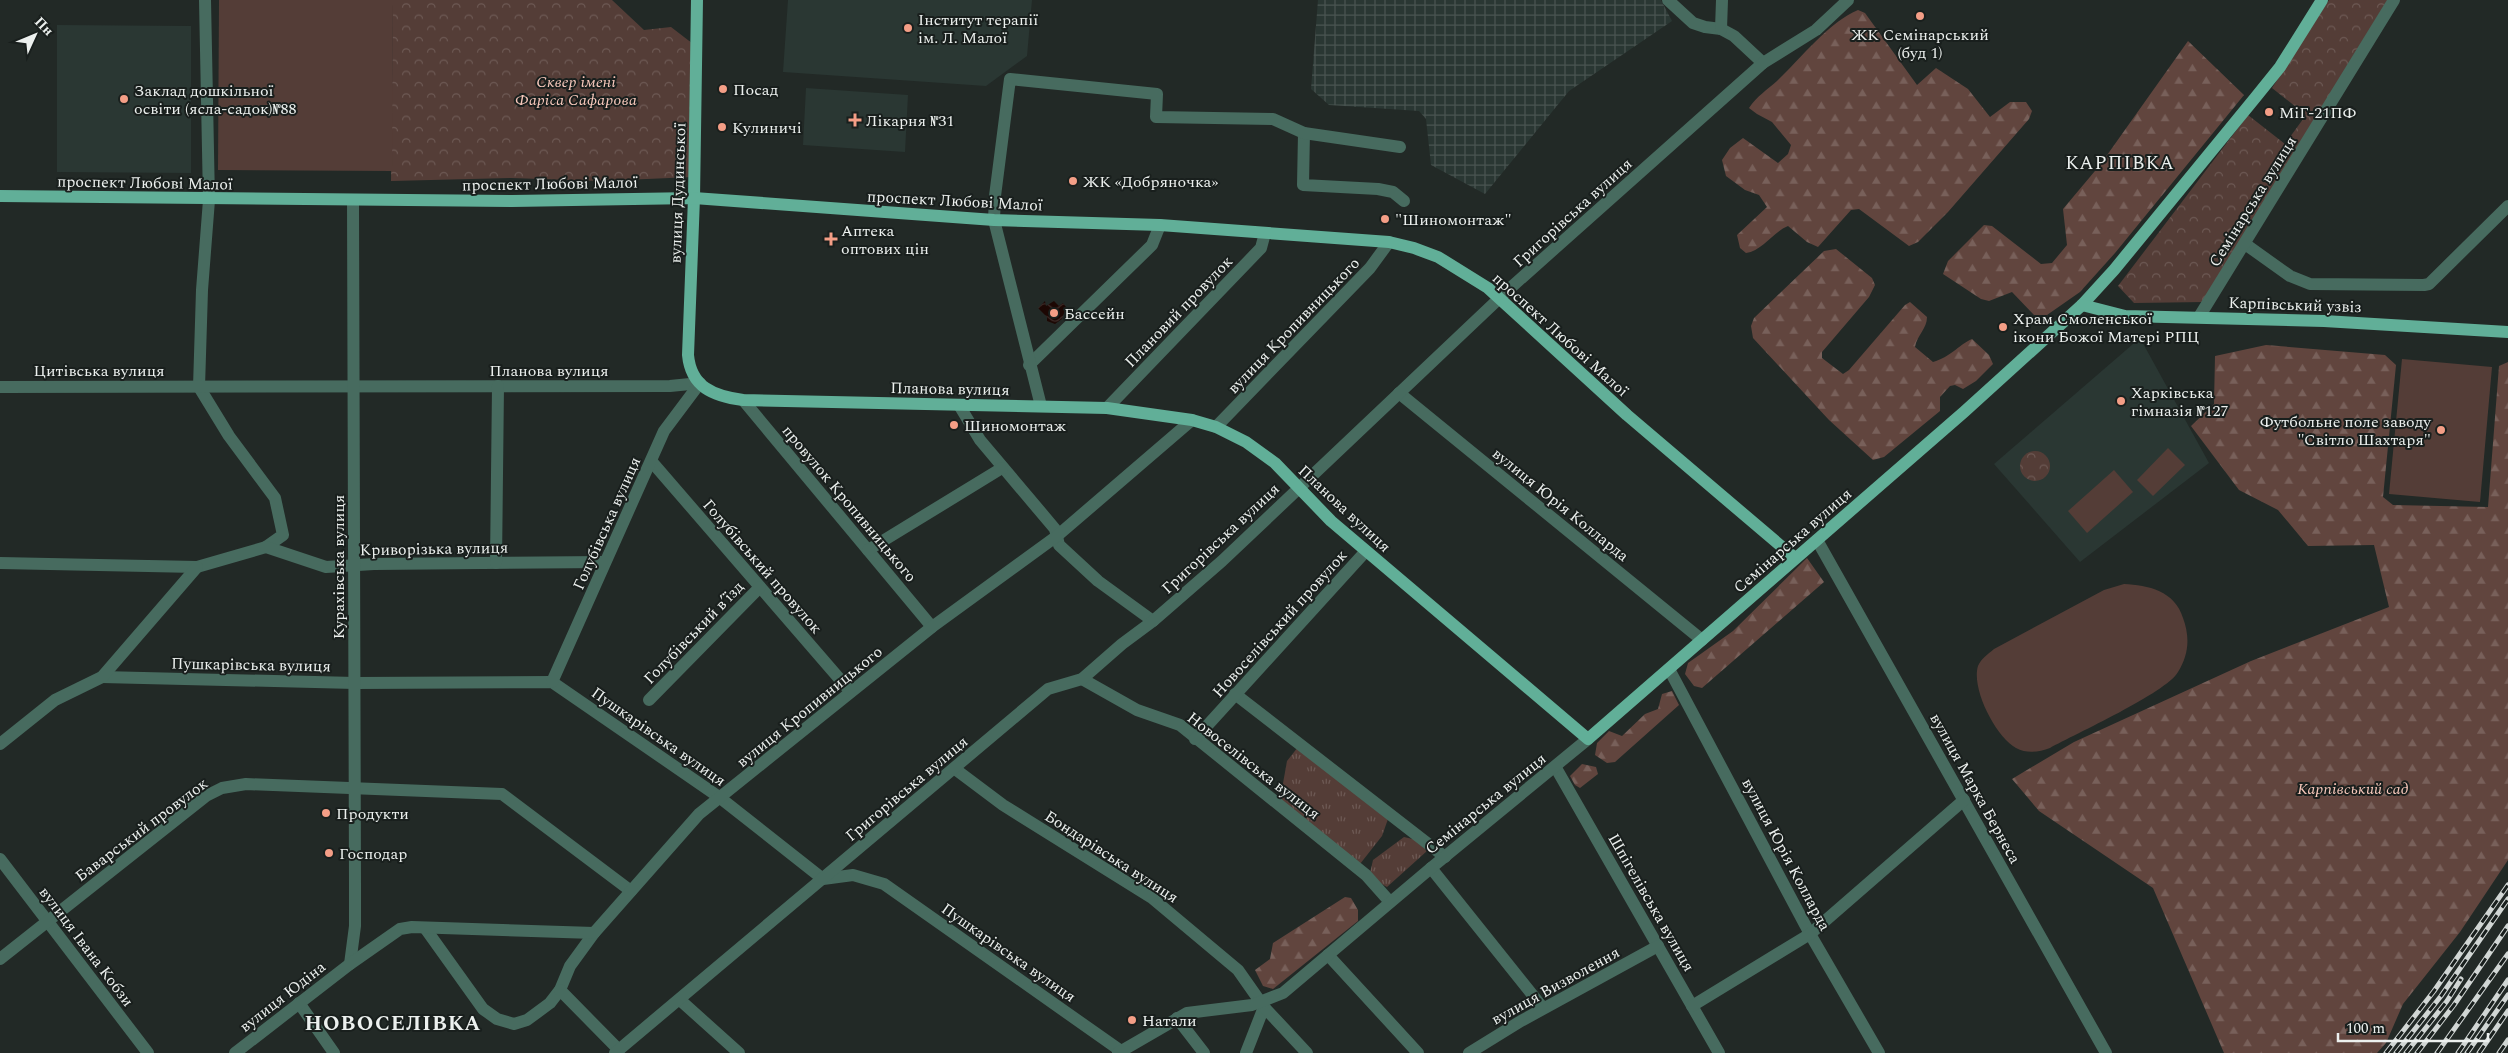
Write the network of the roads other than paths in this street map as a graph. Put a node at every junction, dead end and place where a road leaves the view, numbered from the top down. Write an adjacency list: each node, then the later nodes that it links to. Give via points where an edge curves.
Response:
1 (206, 0): 14 (street)
2 (697, 0): 13 (main road, вулиця Дудинської)
3 (1668, 0): 8 (street, via 1693,23)
4 (1722, 0): 8 (street)
5 (1848, 0): 9 (street, Григорівська вулиця, via 1816,30)
6 (2322, 0): 24 (main road, Семінарська вулиця, via 2280,67)
7 (2394, 0): 22 (street, Семінарська вулиця)
8 (1721, 29): 9 (street, via 1734,36)
9 (1764, 63): 23 (street, Григорівська вулиця)
10 (1304, 133): 11 (street); 16 (street, via 1303,185 1393,192); 18 (street, via 1273,120 1156,117 1157,94 1010,79)
11 (1400, 147)
12 (0, 196): 14 (main road, проспект Любові Малої)
13 (694, 198): 15 (main road, проспект Любові Малої); 18 (main road, проспект Любові Малої); 28 (main road, вулиця Дудинської, via 688,355 689,369)
14 (209, 200): 15 (main road, проспект Любові Малої); 31 (street)
15 (353, 200): 32 (street, Курахівська вулиця)
16 (1404, 201)
17 (2508, 206): 22 (street, via 2429,284 2424,285 2310,284 2290,276)
18 (994, 220): 19 (main road, проспект Любові Малої); 27 (street)
19 (1160, 225): 20 (main road, проспект Любові Малої); 27 (street, via 1152,245)
20 (1265, 233): 21 (main road, проспект Любові Малої); 37 (street, Плановий провулок, via 1262,248)
21 (1388, 242): 23 (main road, проспект Любові Малої, via 1438,257); 39 (street, вулиця Кропивницького, via 1370,268)
22 (2245, 244): 25 (street, Семінарська вулиця)
23 (1500, 298): 33 (street, Григорівська вулиця); 48 (main road, проспект Любові Малої, via 1627,415)
24 (2082, 305): 25 (main road, Карпівський узвіз, via 2125,316); 44 (main road, Семінарська вулиця)
25 (2200, 317): 26 (main road, Карпівський узвіз)
26 (2508, 332)
27 (1029, 365): 36 (street)
28 (700, 383): 29 (street, Планова вулиця, via 670,386); 34 (main road, Планова вулиця, via 715,394); 40 (street, Голубівська вулиця, via 664,431)
29 (498, 386): 32 (street, Планова вулиця); 51 (street)
30 (0, 387): 31 (street, Цитівська вулиця)
31 (199, 387): 32 (street, Планова вулиця); 45 (street, via 228,436 275,498 282,535)
32 (353, 387): 52 (street, Курахівська вулиця)
33 (1399, 393): 42 (street, Григорівська вулиця); 57 (street, вулиця Юрія Колларда)
34 (743, 400): 35 (main road, Планова вулиця); 46 (street, провулок Кропивницького)
35 (959, 405): 36 (main road, Планова вулиця); 41 (street)
36 (1041, 406): 37 (main road, Планова вулиця)
37 (1107, 408): 38 (main road, Планова вулиця)
38 (1192, 420): 39 (main road, Планова вулиця); 43 (street, вулиця Кропивницького)
39 (1216, 427): 42 (main road, Планова вулиця, via 1246,442 1275,464)
40 (652, 462): 49 (street, Голубівська вулиця); 54 (street, Голубівський провулок)
41 (1002, 468): 43 (street, via 1055,529); 46 (street)
42 (1298, 489): 47 (main road, Планова вулиця); 55 (street, Григорівська вулиця)
43 (1057, 536): 55 (street, via 1059,544 1098,581); 56 (street, вулиця Кропивницького)
44 (1817, 540): 48 (main road, Семінарська вулиця); 73 (street, вулиця Марка Бернеса)
45 (266, 548): 52 (street, Криворізька вулиця, via 326,567); 53 (street)
46 (868, 550): 56 (street, провулок Кропивницького)
47 (1366, 551): 64 (street, Новоселівський провулок); 67 (main road, Планова вулиця)
48 (1795, 558): 57 (main road, Семінарська вулиця)
49 (605, 562): 51 (street, Криворізька вулиця); 61 (street, Голубівська вулиця)
50 (0, 563): 53 (street)
51 (496, 563): 52 (street, Криворізька вулиця)
52 (354, 566): 62 (street, Курахівська вулиця)
53 (197, 567): 59 (street)
54 (760, 587): 63 (street, Голубівський провулок); 65 (street, Голубівський в’їзд)
55 (1153, 622): 60 (street, Григорівська вулиця)
56 (932, 627): 63 (street, вулиця Кропивницького)
57 (1702, 640): 58 (main road, Семінарська вулиця)
58 (1669, 669): 67 (main road, Семінарська вулиця); 83 (street, вулиця Юрія Колларда)
59 (102, 677): 62 (street, Пушкарівська вулиця); 68 (street, via 54,700)
60 (1082, 679): 66 (street, Новоселівська вулиця, via 1137,710 1180,725); 70 (street, Григорівська вулиця, via 1048,689)
61 (552, 682): 62 (street, Пушкарівська вулиця); 72 (street, Пушкарівська вулиця)
62 (355, 683): 71 (street, Курахівська вулиця)
63 (850, 691): 72 (street, вулиця Кропивницького)
64 (1235, 694): 66 (street, Новоселівський провулок); 74 (street)
65 (649, 700)
66 (1195, 738): 79 (street, Новоселівська вулиця, via 1366,875)
67 (1588, 740): 69 (street, Семінарська вулиця)
68 (0, 744)
69 (1556, 768): 74 (street, Семінарська вулиця); 84 (street, Шпігелівська вулиця)
70 (955, 770): 77 (street, Григорівська вулиця); 91 (street, Бондарівська вулиця, via 1003,805 1152,898 1238,970)
71 (355, 789): 78 (street, Баварський провулок, via 502,794); 80 (street, Баварський провулок, via 246,784 222,788 206,796); 87 (street, Курахівська вулиця, via 354,926)
72 (719, 797): 77 (street, Пушкарівська вулиця); 78 (street, вулиця Кропивницького, via 699,814)
73 (1964, 800): 83 (street); 108 (street, вулиця Марка Бернеса)
74 (1445, 856): 76 (street, Семінарська вулиця)
75 (0, 859): 80 (street, вулиця Івана Кобзи)
76 (1431, 868): 79 (street, Семінарська вулиця); 93 (street)
77 (823, 879): 89 (street, Григорівська вулиця); 96 (street, Пушкарівська вулиця, via 853,875 884,884)
78 (631, 891): 82 (street, вулиця Кропивницького)
79 (1390, 902): 85 (street, Семінарська вулиця)
80 (48, 921): 86 (street, Баварський провулок); 97 (street, вулиця Івана Кобзи)
81 (425, 928): 82 (street); 87 (street, via 400,929); 88 (street, вулиця Кропивницького, via 483,1009 497,1019 514,1024 527,1020 550,1004)
82 (594, 933): 88 (street, вулиця Кропивницького, via 570,966)
83 (1810, 934): 92 (street); 107 (street, вулиця Юрія Колларда)
84 (1658, 946): 92 (street, Шпігелівська вулиця); 93 (street, вулиця Визволення)
85 (1328, 955): 91 (street, Семінарська вулиця, via 1283,993); 104 (street)
86 (0, 959)
87 (350, 964): 90 (street, вулиця Юдіна)
88 (560, 990): 95 (street)
89 (680, 1000): 95 (street, Григорівська вулиця); 100 (street)
90 (299, 1003): 98 (street, вулиця Юдіна); 99 (street)
91 (1262, 1005): 94 (street, Семінарська вулиця, via 1196,1011); 102 (street); 103 (street, Бондарівська вулиця)
92 (1692, 1006): 106 (street, Шпігелівська вулиця)
93 (1543, 1008): 105 (street, вулиця Визволення)
94 (1177, 1018): 96 (street, Семінарська вулиця); 101 (street)
95 (617, 1051)
96 (1119, 1052)
97 (148, 1053)
98 (235, 1053)
99 (334, 1053)
100 (739, 1053)
101 (1204, 1053)
102 (1246, 1053)
103 (1307, 1053)
104 (1418, 1053)
105 (1469, 1053)
106 (1718, 1053)
107 (1879, 1053)
108 (2106, 1053)

